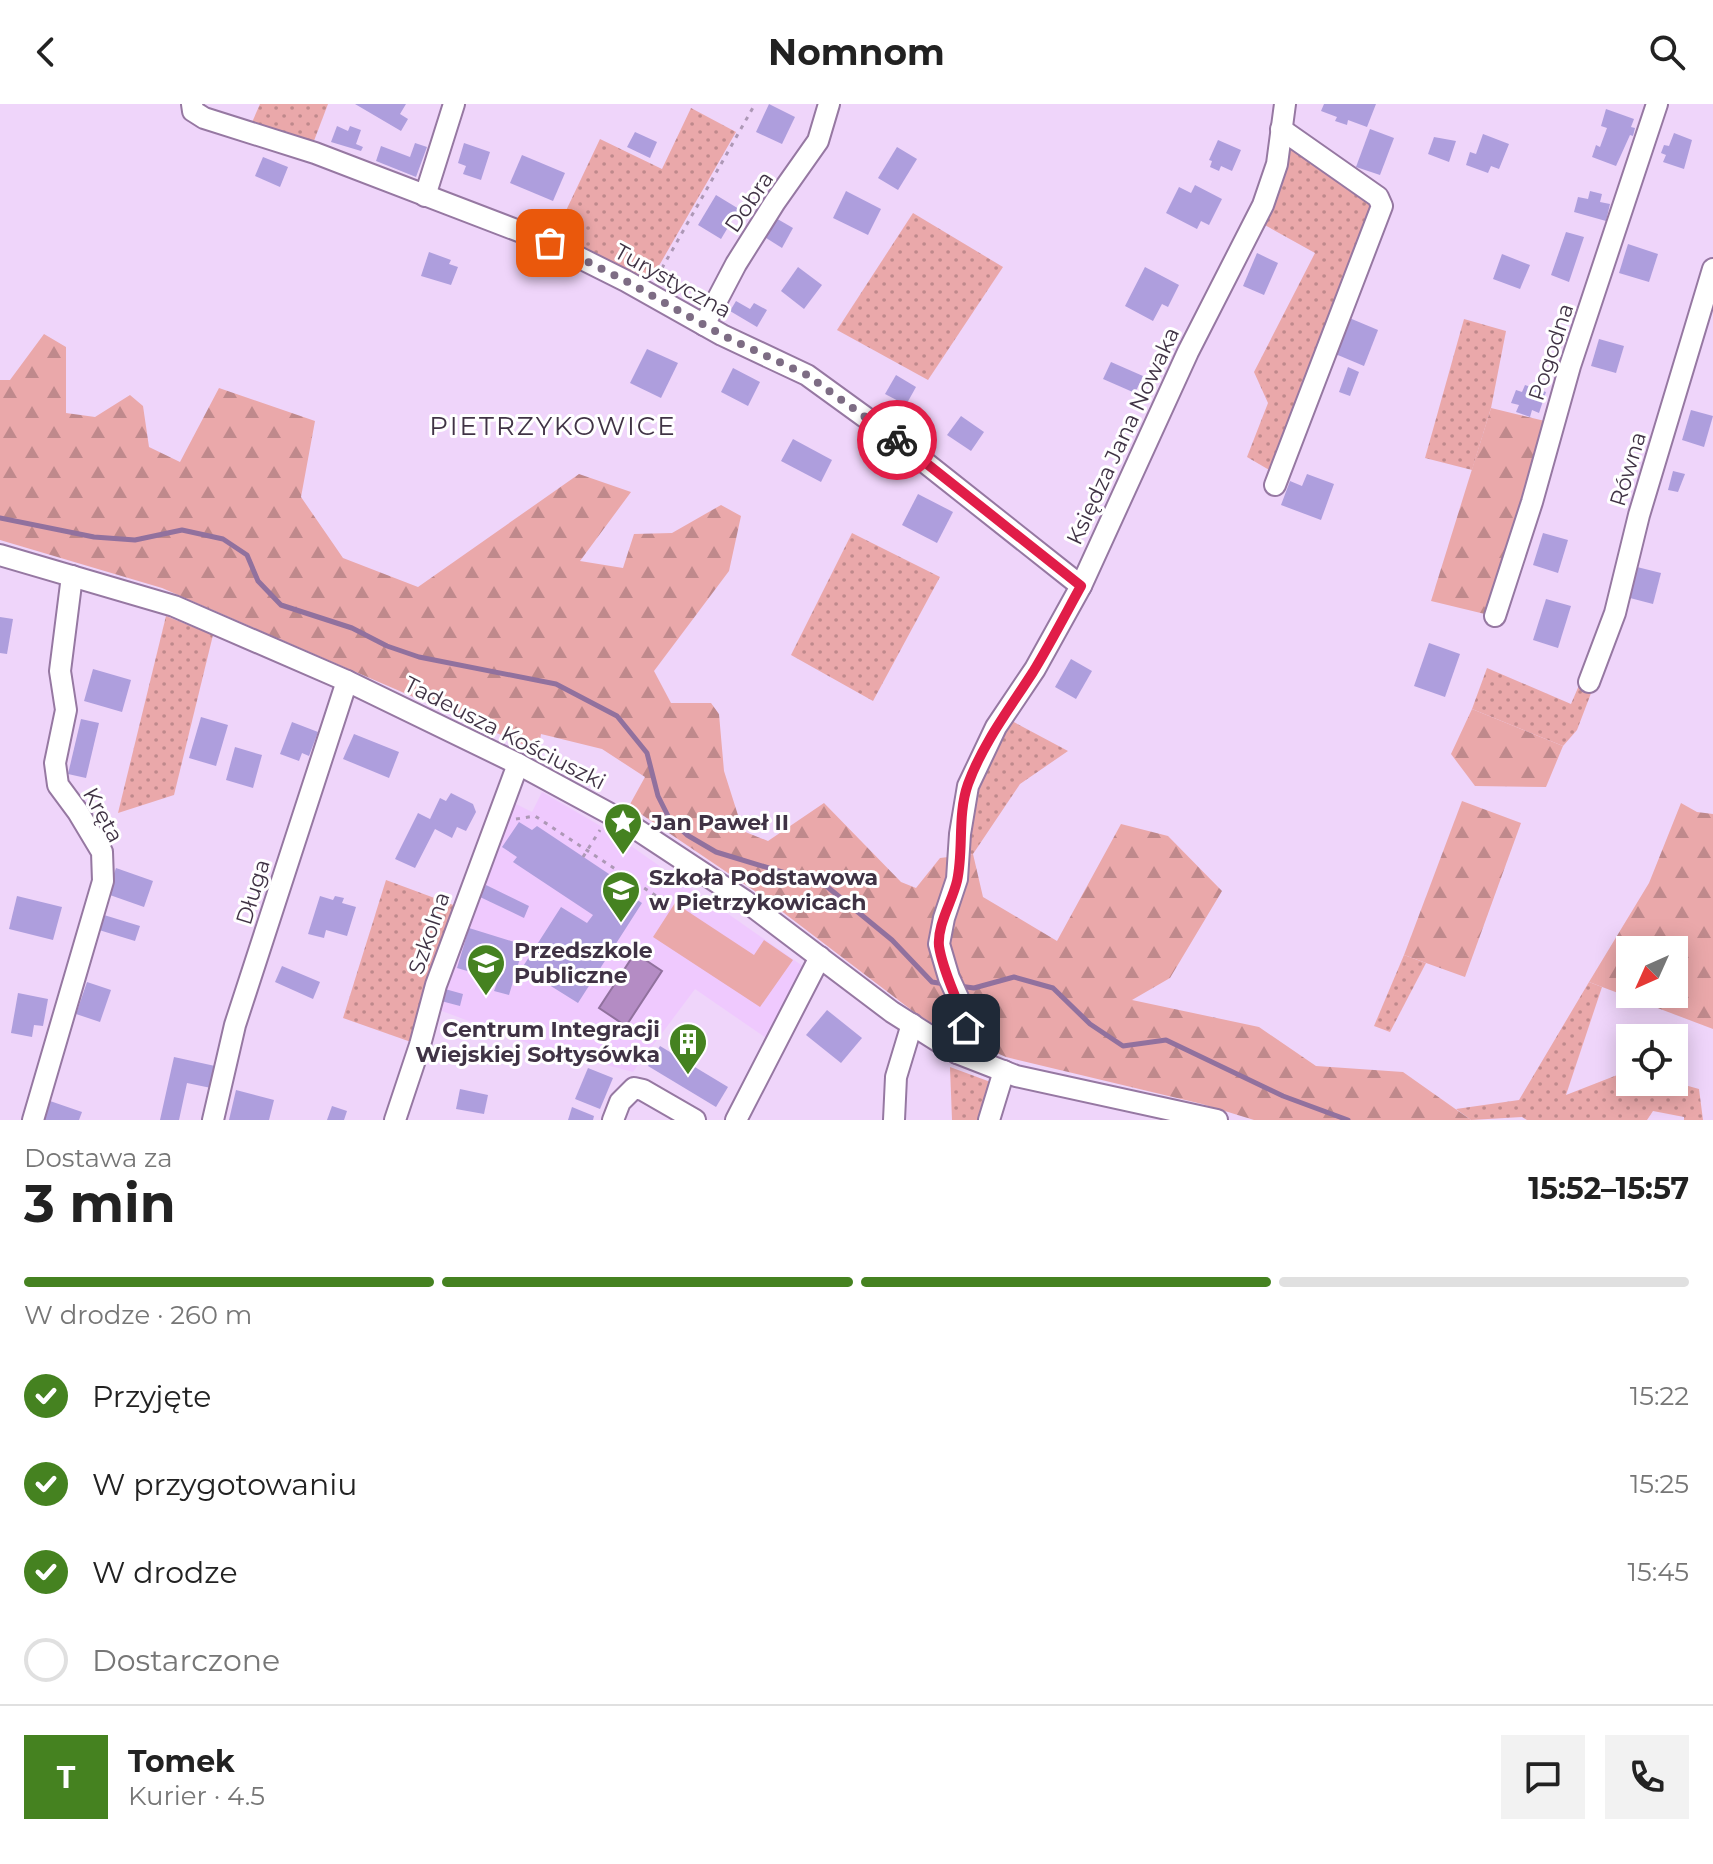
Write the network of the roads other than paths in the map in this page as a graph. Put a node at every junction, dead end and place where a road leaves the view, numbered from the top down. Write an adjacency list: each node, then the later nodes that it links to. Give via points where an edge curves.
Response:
1 (454, 104): 7 (street)
2 (829, 104): 9 (street, Dobra, via 818,141 760,226)
3 (1285, 104): 6 (street, Księdza Jana Nowaka)
4 (1657, 104): 14 (street, Pogodna)
5 (192, 107): 7 (street, Turystyczna, via 204,118)
6 (1281, 129): 10 (street, via 1378,197 1382,206); 13 (street, Księdza Jana Nowaka, via 1277,164 1263,205 1188,352)
7 (425, 196): 9 (street, Turystyczna, via 550,243)
8 (1713, 269): 16 (street, Równa, via 1615,613)
9 (704, 325): 13 (street, Turystyczna, via 807,375)
10 (1275, 485)
11 (0, 555): 12 (street, Tadeusza Kościuszki)
12 (72, 576): 15 (street, Tadeusza Kościuszki, via 174,606); 23 (street, Kręta, via 60,671 66,710 55,763 58,785 102,852 103,881)
13 (1081, 586): 20 (street, Księdza Jana Nowaka, via 996,727 968,786 957,879 939,944 966,1028)
14 (1495, 616)
15 (347, 681): 17 (street, Tadeusza Kościuszki); 24 (street, Długa, via 235,1025)
16 (1589, 682)
17 (518, 764): 18 (street, Tadeusza Kościuszki, via 627,823); 25 (street, Szkolna, via 436,985)
18 (820, 957): 19 (street, Tadeusza Kościuszki); 28 (street)
19 (912, 1024): 20 (street, Tadeusza Kościuszki); 29 (street, via 896,1077)
20 (957, 1053): 21 (street, Tadeusza Kościuszki)
21 (1004, 1071): 22 (street, Tadeusza Kościuszki); 30 (street)
22 (1169, 1114): 31 (street, Tadeusza Kościuszki)
23 (33, 1120)
24 (213, 1120)
25 (395, 1120)
26 (613, 1120): 27 (street, via 620,1102 634,1088)
27 (695, 1120)
28 (736, 1120)
29 (894, 1120)
30 (989, 1120)
31 (1217, 1120)

